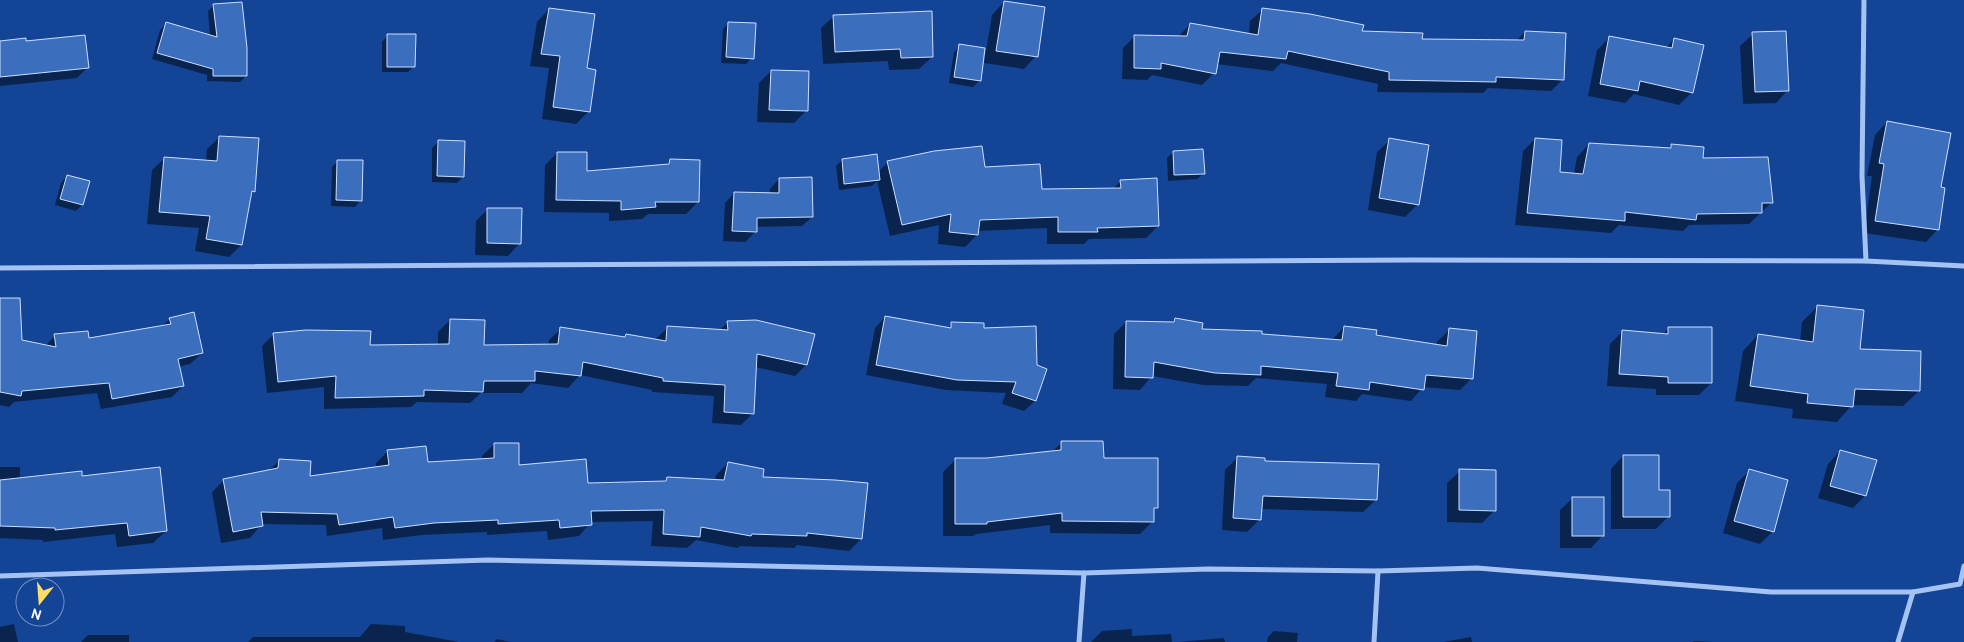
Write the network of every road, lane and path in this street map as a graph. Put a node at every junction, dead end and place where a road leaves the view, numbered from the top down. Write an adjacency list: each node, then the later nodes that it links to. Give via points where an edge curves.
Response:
1 (1864, 0): 2 (street, via 1862,176)
2 (1866, 261): 3 (street); 4 (street, via 1024,260)
3 (1964, 266)
4 (0, 268)
5 (1964, 566): 9 (street)
6 (1378, 571): 7 (street, via 1208,569); 10 (street, via 1477,568 1771,592); 12 (street)
7 (1084, 573): 8 (street, via 488,560); 11 (street)
8 (0, 576)
9 (1962, 584): 10 (street)
10 (1914, 592): 13 (street)
11 (1079, 642)
12 (1374, 642)
13 (1898, 642)

